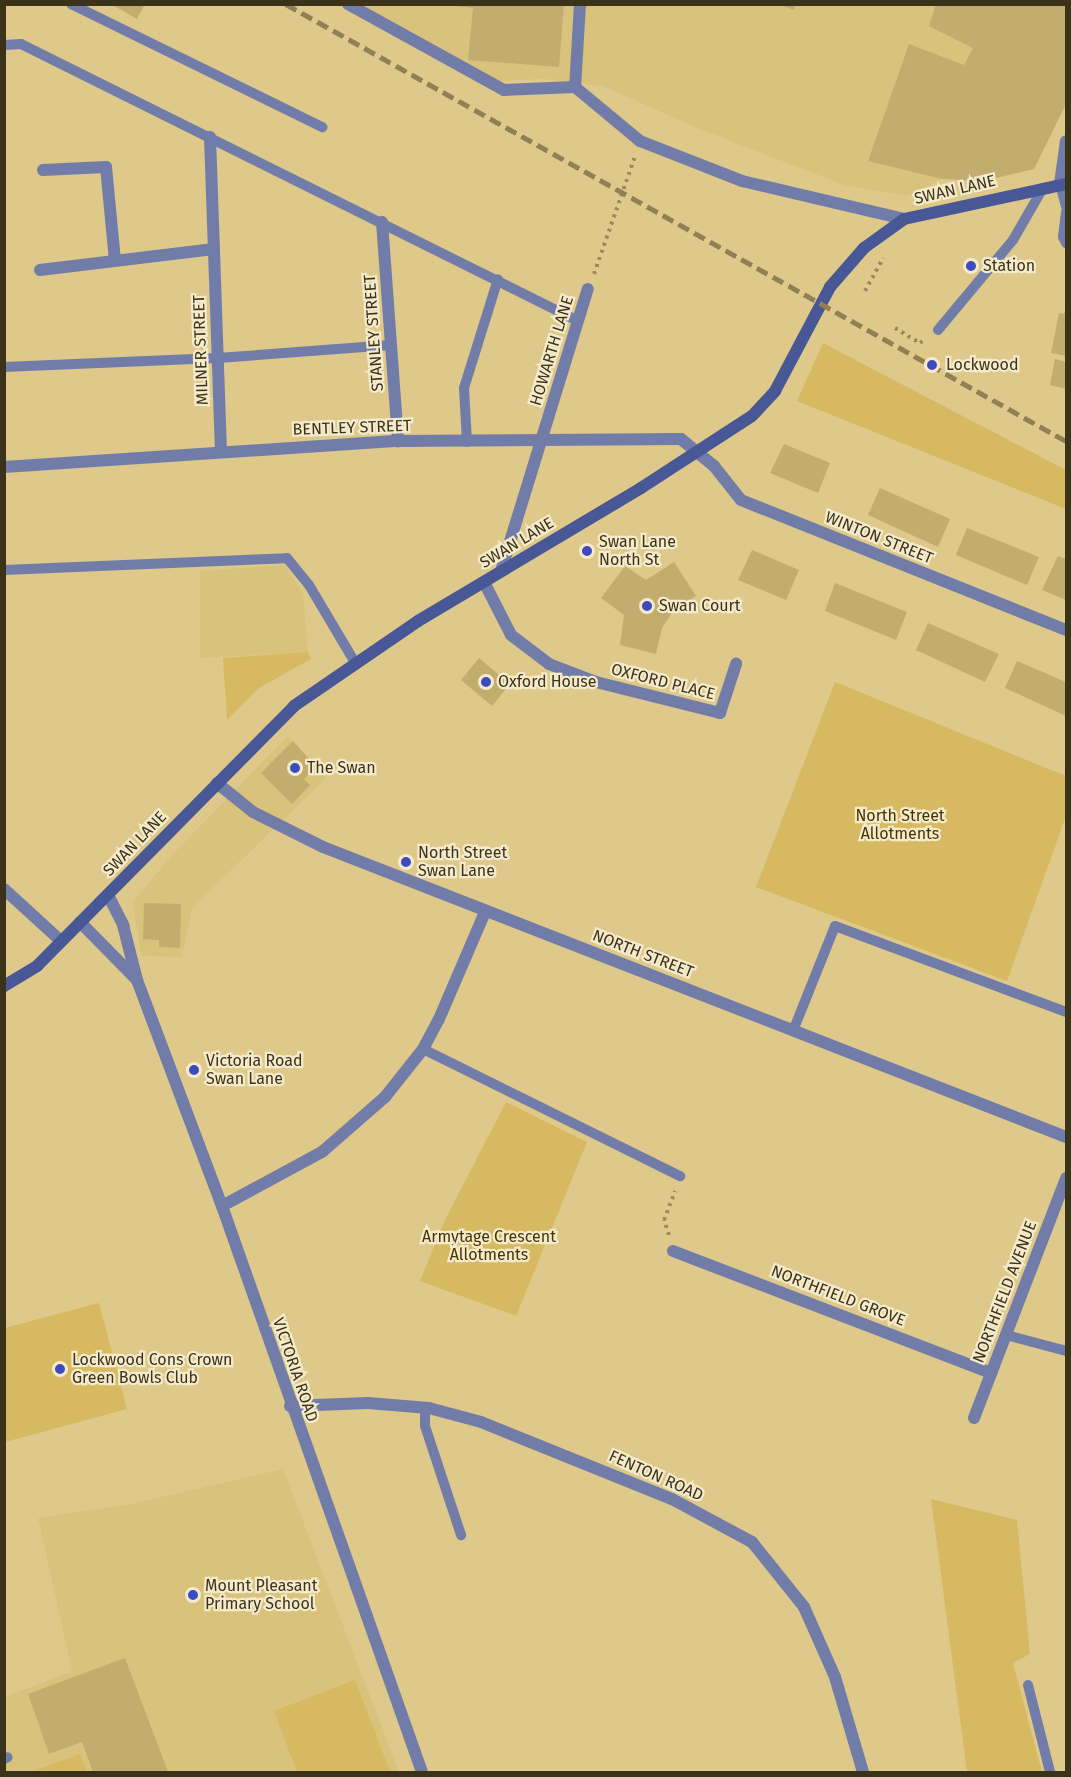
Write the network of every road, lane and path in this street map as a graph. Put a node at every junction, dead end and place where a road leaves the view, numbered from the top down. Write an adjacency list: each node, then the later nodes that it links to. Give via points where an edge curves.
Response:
1 (71, 4): 6 (lane)
2 (348, 4): 5 (street, via 504,90)
3 (580, 4): 5 (street)
4 (4, 45): 7 (lane, via 21,44)
5 (575, 87): 8 (street)
6 (322, 127)
7 (210, 137): 16 (lane); 18 (street, MILNER STREET)
8 (640, 141): 15 (street, via 742,181); 22 (path, HOWARTH LANE)
9 (1066, 141): 11 (street)
10 (43, 170): 19 (street, via 106,167)
11 (1063, 184): 12 (street, SWAN LANE); 13 (lane)
12 (1042, 188): 15 (street, SWAN LANE); 25 (lane, via 1013,240)
13 (1066, 206)
14 (1066, 212): 17 (lane)
15 (904, 219): 33 (street, SWAN LANE, via 864,248 830,287 775,391 752,416)
16 (382, 222): 21 (lane); 26 (street, STANLEY STREET)
17 (1066, 243)
18 (214, 249): 19 (street); 27 (street, MILNER STREET)
19 (115, 261): 20 (street)
20 (40, 270)
21 (498, 279): 23 (lane); 31 (lane, via 464,388)
22 (588, 289): 23 (street, HOWARTH LANE)
23 (578, 321): 29 (street, HOWARTH LANE)
24 (895, 328): 25 (path, via 920,343)
25 (938, 330)
26 (391, 345): 27 (lane); 30 (street, STANLEY STREET)
27 (218, 358): 28 (lane); 32 (street, MILNER STREET)
28 (4, 367)
29 (543, 440): 31 (street, BENTLEY STREET); 33 (street, BENTLEY STREET, via 652,436 681,439); 36 (street, HOWARTH LANE)
30 (398, 441): 31 (street, BENTLEY STREET); 32 (street, BENTLEY STREET)
31 (467, 442)
32 (221, 451): 34 (street, BENTLEY STREET)
33 (695, 453): 36 (street, SWAN LANE); 38 (street, WINTON STREET, via 714,466 741,500)
34 (4, 467)
35 (4, 570): 39 (lane, via 287,558 309,585)
36 (501, 571): 37 (street, SWAN LANE)
37 (484, 582): 39 (street, SWAN LANE); 40 (street, OXFORD PLACE, via 511,635 549,664 596,682 720,713)
38 (1066, 630)
39 (356, 664): 41 (street, SWAN LANE, via 294,706)
40 (736, 664)
41 (217, 783): 43 (street, SWAN LANE); 44 (street, NORTH STREET, via 253,812 286,831)
42 (4, 889): 46 (street)
43 (108, 895): 45 (street, SWAN LANE); 47 (street, VICTORIA ROAD, via 123,925)
44 (485, 912): 50 (street, NORTH STREET); 51 (street, via 440,1019)
45 (80, 922): 46 (street, SWAN LANE); 47 (street, VICTORIA ROAD)
46 (61, 941): 48 (street, SWAN LANE, via 37,966)
47 (137, 980): 55 (street, VICTORIA ROAD)
48 (4, 986)
49 (1066, 1012): 50 (lane, via 835,926)
50 (793, 1031): 52 (street, NORTH STREET)
51 (423, 1049): 53 (lane); 55 (street, via 385,1097 322,1152)
52 (1066, 1137)
53 (680, 1176): 56 (path, via 664,1220)
54 (1066, 1178): 57 (street, NORTHFIELD AVENUE)
55 (222, 1206): 60 (street, VICTORIA ROAD)
56 (673, 1251): 59 (street, NORTHFIELD GROVE)
57 (1006, 1335): 58 (lane); 59 (street, NORTHFIELD AVENUE)
58 (1066, 1351)
59 (991, 1373): 62 (street, NORTHFIELD AVENUE)
60 (290, 1406): 61 (street, FENTON ROAD, via 368,1403); 65 (street, VICTORIA ROAD)
61 (425, 1407): 63 (lane, via 425,1426); 66 (street, FENTON ROAD, via 481,1422 567,1455 672,1499 752,1542 804,1606 835,1677)
62 (974, 1418)
63 (461, 1535)
64 (1028, 1685): 67 (lane)
65 (422, 1773)
66 (863, 1773)
67 (1050, 1773)

